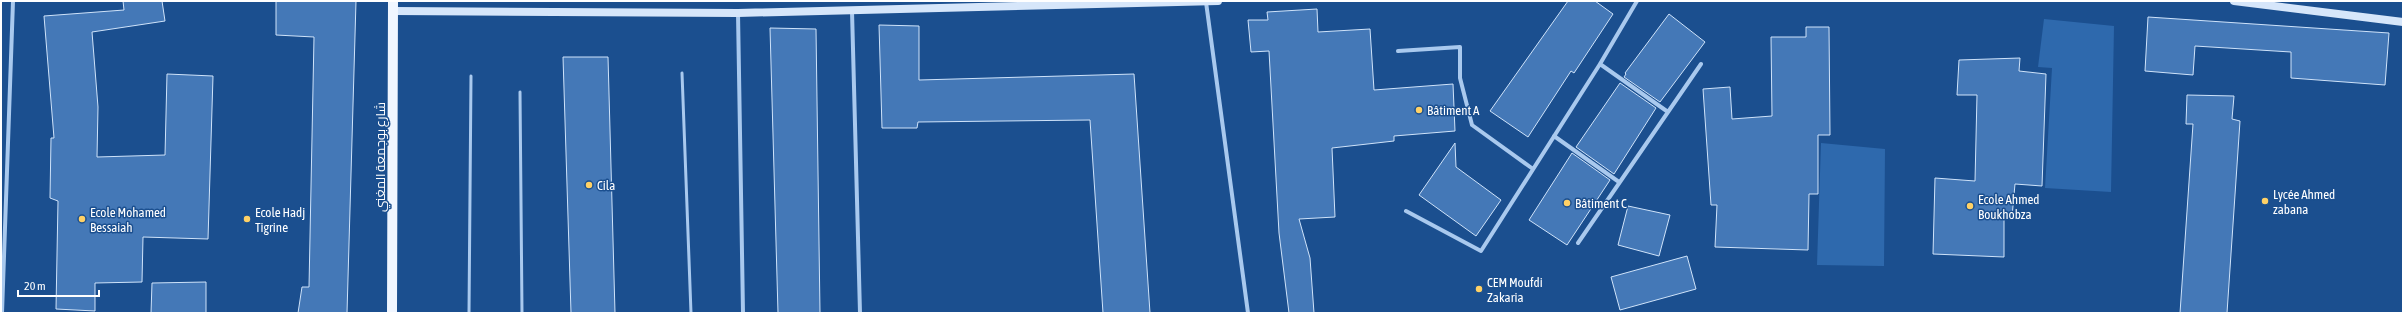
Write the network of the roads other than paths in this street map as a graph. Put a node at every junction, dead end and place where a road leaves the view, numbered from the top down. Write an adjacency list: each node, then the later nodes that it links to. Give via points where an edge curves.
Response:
1 (13, 1): 22 (street)
2 (1218, 1): 5 (street)
3 (1637, 1): 11 (street)
4 (2234, 1): 9 (street)
5 (1206, 2): 7 (street); 29 (street)
6 (394, 6): 8 (street); 23 (main road, شارع بوجمعة المغني)
7 (852, 11): 8 (street); 28 (street)
8 (738, 13): 27 (street)
9 (2403, 22)
10 (1398, 51): 18 (street, via 1460,47 1460,78 1472,125)
11 (1600, 64): 16 (street); 17 (street)
12 (1701, 64): 16 (street)
13 (682, 73): 26 (lane)
14 (471, 76): 24 (lane)
15 (520, 92): 25 (lane)
16 (1668, 112): 19 (street)
17 (1554, 136): 18 (street); 19 (street)
18 (1533, 170): 20 (street, via 1481,252)
19 (1619, 182): 21 (street)
20 (1406, 211)
21 (1578, 242)
22 (2, 313)
23 (392, 313)
24 (469, 313)
25 (522, 313)
26 (691, 313)
27 (743, 313)
28 (860, 313)
29 (1248, 313)

